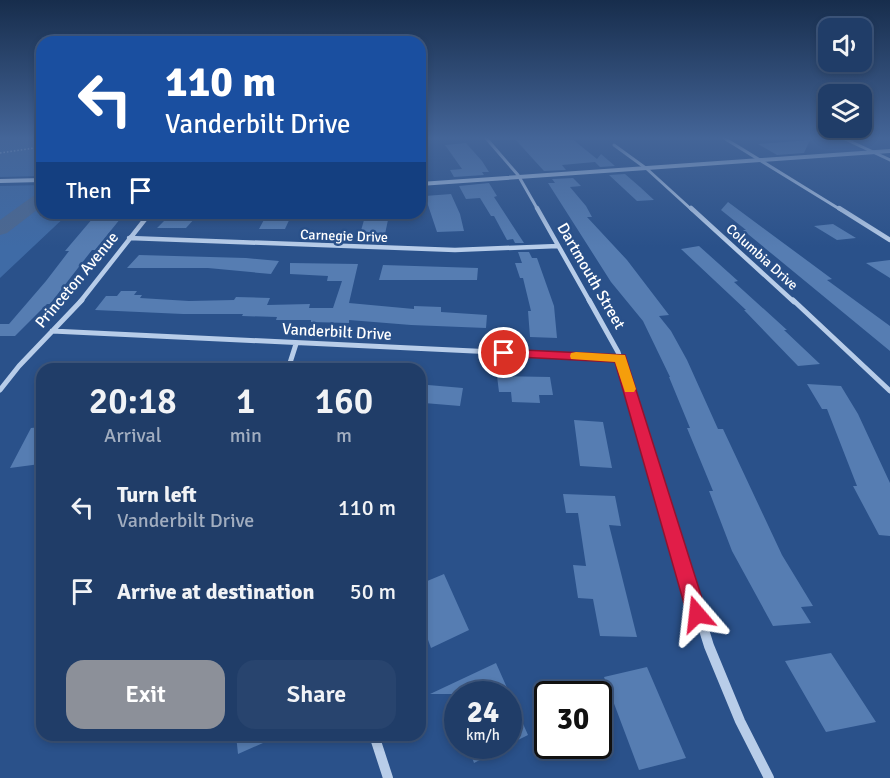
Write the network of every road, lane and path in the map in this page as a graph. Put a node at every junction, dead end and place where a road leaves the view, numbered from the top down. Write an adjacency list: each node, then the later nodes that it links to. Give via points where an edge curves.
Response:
1 (517, 174): 5 (street, Dartmouth Street)
2 (572, 174): 5 (street)
3 (652, 174): 18 (street, Columbia Drive)
4 (784, 174): 11 (street)
5 (520, 178): 8 (street); 12 (street, Dartmouth Street)
6 (36, 180): 7 (street)
7 (0, 181)
8 (426, 184)
9 (145, 219): 10 (street, Princeton Avenue)
10 (129, 238): 12 (street, Carnegie Drive, via 471,250); 13 (street, Princeton Avenue, via 80,302)
11 (890, 240)
12 (558, 246): 15 (street, Dartmouth Street)
13 (52, 331): 14 (street, Vanderbilt Drive); 17 (street, Princeton Avenue)
14 (296, 344): 15 (street, Vanderbilt Drive); 16 (street)
15 (620, 358): 21 (street, Dartmouth Street, via 709,646)
16 (290, 363)
17 (0, 390)
18 (890, 392)
19 (376, 741): 20 (street)
20 (388, 778)
21 (769, 778)

